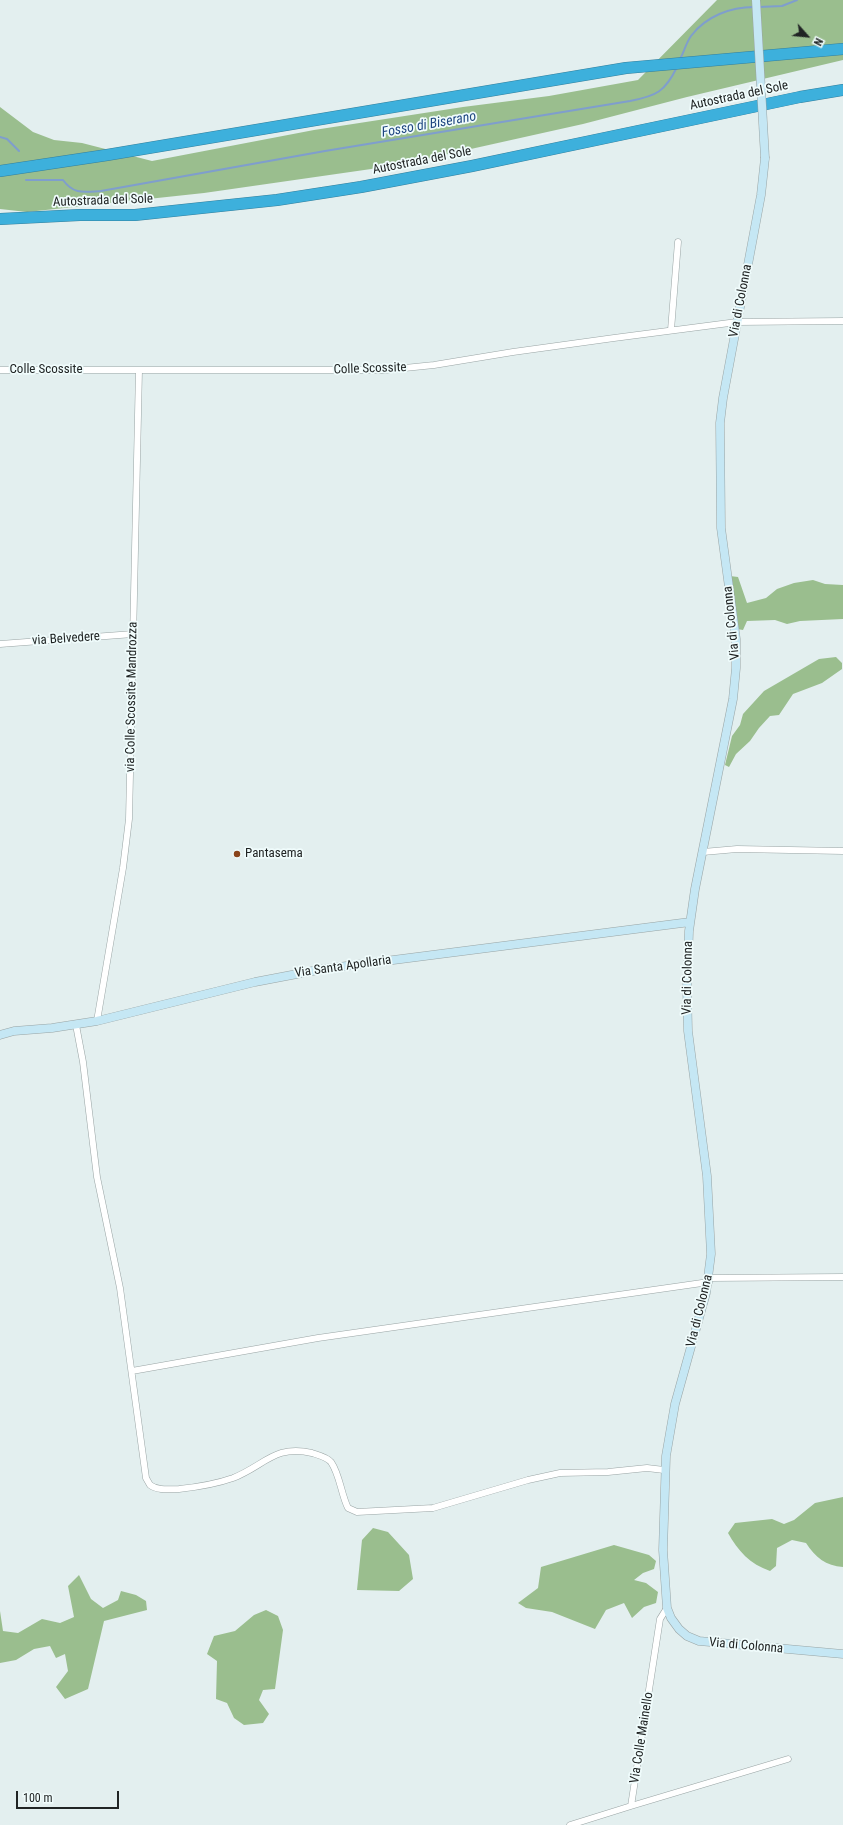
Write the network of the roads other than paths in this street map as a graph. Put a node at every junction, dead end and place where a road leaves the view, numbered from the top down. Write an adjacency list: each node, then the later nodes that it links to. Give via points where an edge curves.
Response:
1 (756, 0): 8 (street, Via di Colonna, bridge, via 765,158 761,195)
2 (843, 49): 4 (highway, via 626,68)
3 (843, 90): 5 (highway, Autostrada del Sole, via 792,98 472,166 277,200 135,215)
4 (0, 171)
5 (0, 219)
6 (678, 242): 9 (street)
7 (843, 321): 8 (street, Colle Scossite)
8 (737, 322): 9 (street, Colle Scossite); 14 (street, Via di Colonna, via 721,410 719,486 736,668 733,699)
9 (671, 330): 11 (street, Colle Scossite, via 402,369)
10 (0, 370): 11 (street, Colle Scossite)
11 (139, 370): 12 (street, via Colle Scossite Mandrozza)
12 (133, 634): 13 (street, via Belvedere); 17 (street, via Colle Scossite Mandrozza, via 129,819)
13 (0, 644)
14 (703, 852): 15 (street); 16 (street, Via di Colonna)
15 (843, 852)
16 (690, 922): 17 (street, Via Santa Apollaria, via 461,950 286,976); 21 (street, Via di Colonna, via 686,988 688,1030 709,1204)
17 (97, 1021): 18 (street, Via Santa Apollaria)
18 (76, 1025): 19 (street, Via Santa Apollaria, via 14,1031); 22 (street, via 97,1177 120,1288)
19 (0, 1035)
20 (843, 1277): 21 (street)
21 (709, 1280): 22 (street, via 318,1338); 23 (street, Via di Colonna, via 675,1404)
22 (132, 1371): 23 (street, via 146,1478 155,1488 177,1489 216,1483 240,1475 274,1455 293,1450 329,1460 348,1508 357,1512 433,1508 560,1473 620,1472 647,1468)
23 (664, 1470): 24 (street, Via di Colonna, via 663,1550)
24 (667, 1608): 25 (street, Via di Colonna, via 670,1618 679,1629 699,1641); 27 (street, Via Colle Mainello, via 660,1619)
25 (843, 1654)
26 (788, 1760): 27 (street)
27 (631, 1806): 28 (street)
28 (570, 1825)

